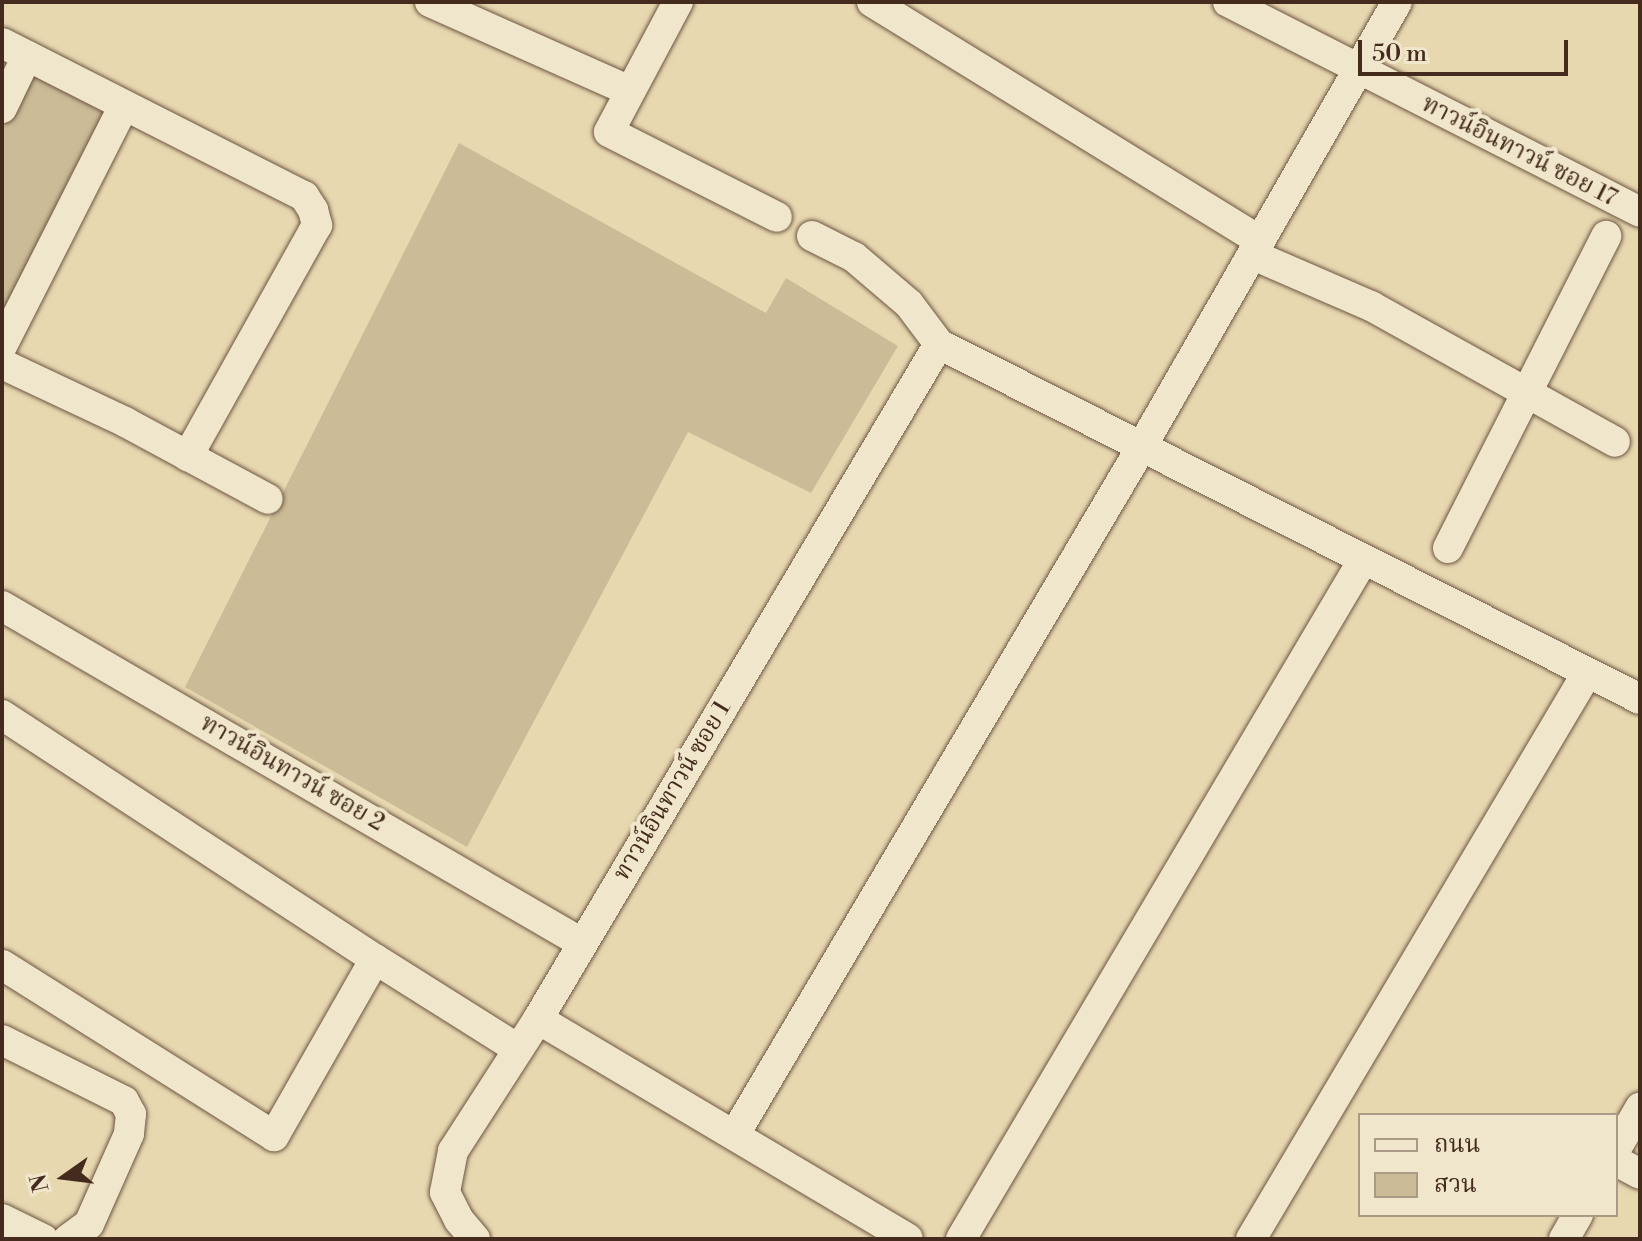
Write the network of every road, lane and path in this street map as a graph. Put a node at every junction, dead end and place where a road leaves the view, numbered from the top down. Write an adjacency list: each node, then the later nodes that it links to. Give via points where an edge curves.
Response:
1 (430, 2): 8 (street)
2 (678, 2): 8 (street)
3 (872, 2): 15 (street)
4 (1228, 2): 7 (street, ทาวน์อินทาวน์ ซอย 17)
5 (1397, 2): 7 (street)
6 (15, 50): 9 (street); 10 (street)
7 (1359, 71): 11 (street, ทาวน์อินทาวน์ ซอย 17); 15 (street)
8 (628, 90): 12 (street, via 609,132)
9 (124, 106): 17 (street); 22 (street, via 304,196 317,225)
10 (2, 108)
11 (1640, 212)
12 (777, 217)
13 (812, 236): 16 (street, via 854,257 909,304)
14 (1606, 236): 19 (street)
15 (1256, 248): 19 (street); 21 (street)
16 (939, 344): 21 (street); 30 (street, ทาวน์อินทาวน์ ซอย 1)
17 (2, 346)
18 (2, 364): 22 (street)
19 (1526, 391): 20 (street); 24 (street)
20 (1615, 442)
21 (1141, 448): 25 (street); 37 (street)
22 (188, 456): 23 (street)
23 (268, 499)
24 (1448, 548)
25 (1363, 560): 27 (street); 47 (street)
26 (2, 606): 30 (street, ทาวน์อินทาวน์ ซอย 2)
27 (1587, 673): 28 (street); 48 (street)
28 (1640, 699)
29 (2, 715): 31 (street)
30 (582, 943): 33 (street, ทาวน์อินทาวน์ ซอย 1)
31 (375, 959): 32 (street, via 274,1136); 35 (street)
32 (2, 965)
33 (538, 1019): 35 (street, ทาวน์อินทาวน์ ซอย 1); 37 (street)
34 (2, 1040): 44 (street, via 124,1101 131,1114 129,1134 89,1224)
35 (518, 1049): 45 (street, ทาวน์อินทาวน์ ซอย 1, via 453,1151 445,1192)
36 (1640, 1108): 38 (street)
37 (735, 1134): 46 (street)
38 (1618, 1146)
39 (1618, 1162): 40 (street)
40 (1640, 1174)
41 (1577, 1217): 49 (street)
42 (2, 1219): 43 (street)
43 (43, 1239)
44 (68, 1239)
45 (475, 1239)
46 (908, 1239)
47 (961, 1239)
48 (1251, 1239)
49 (1564, 1239)

